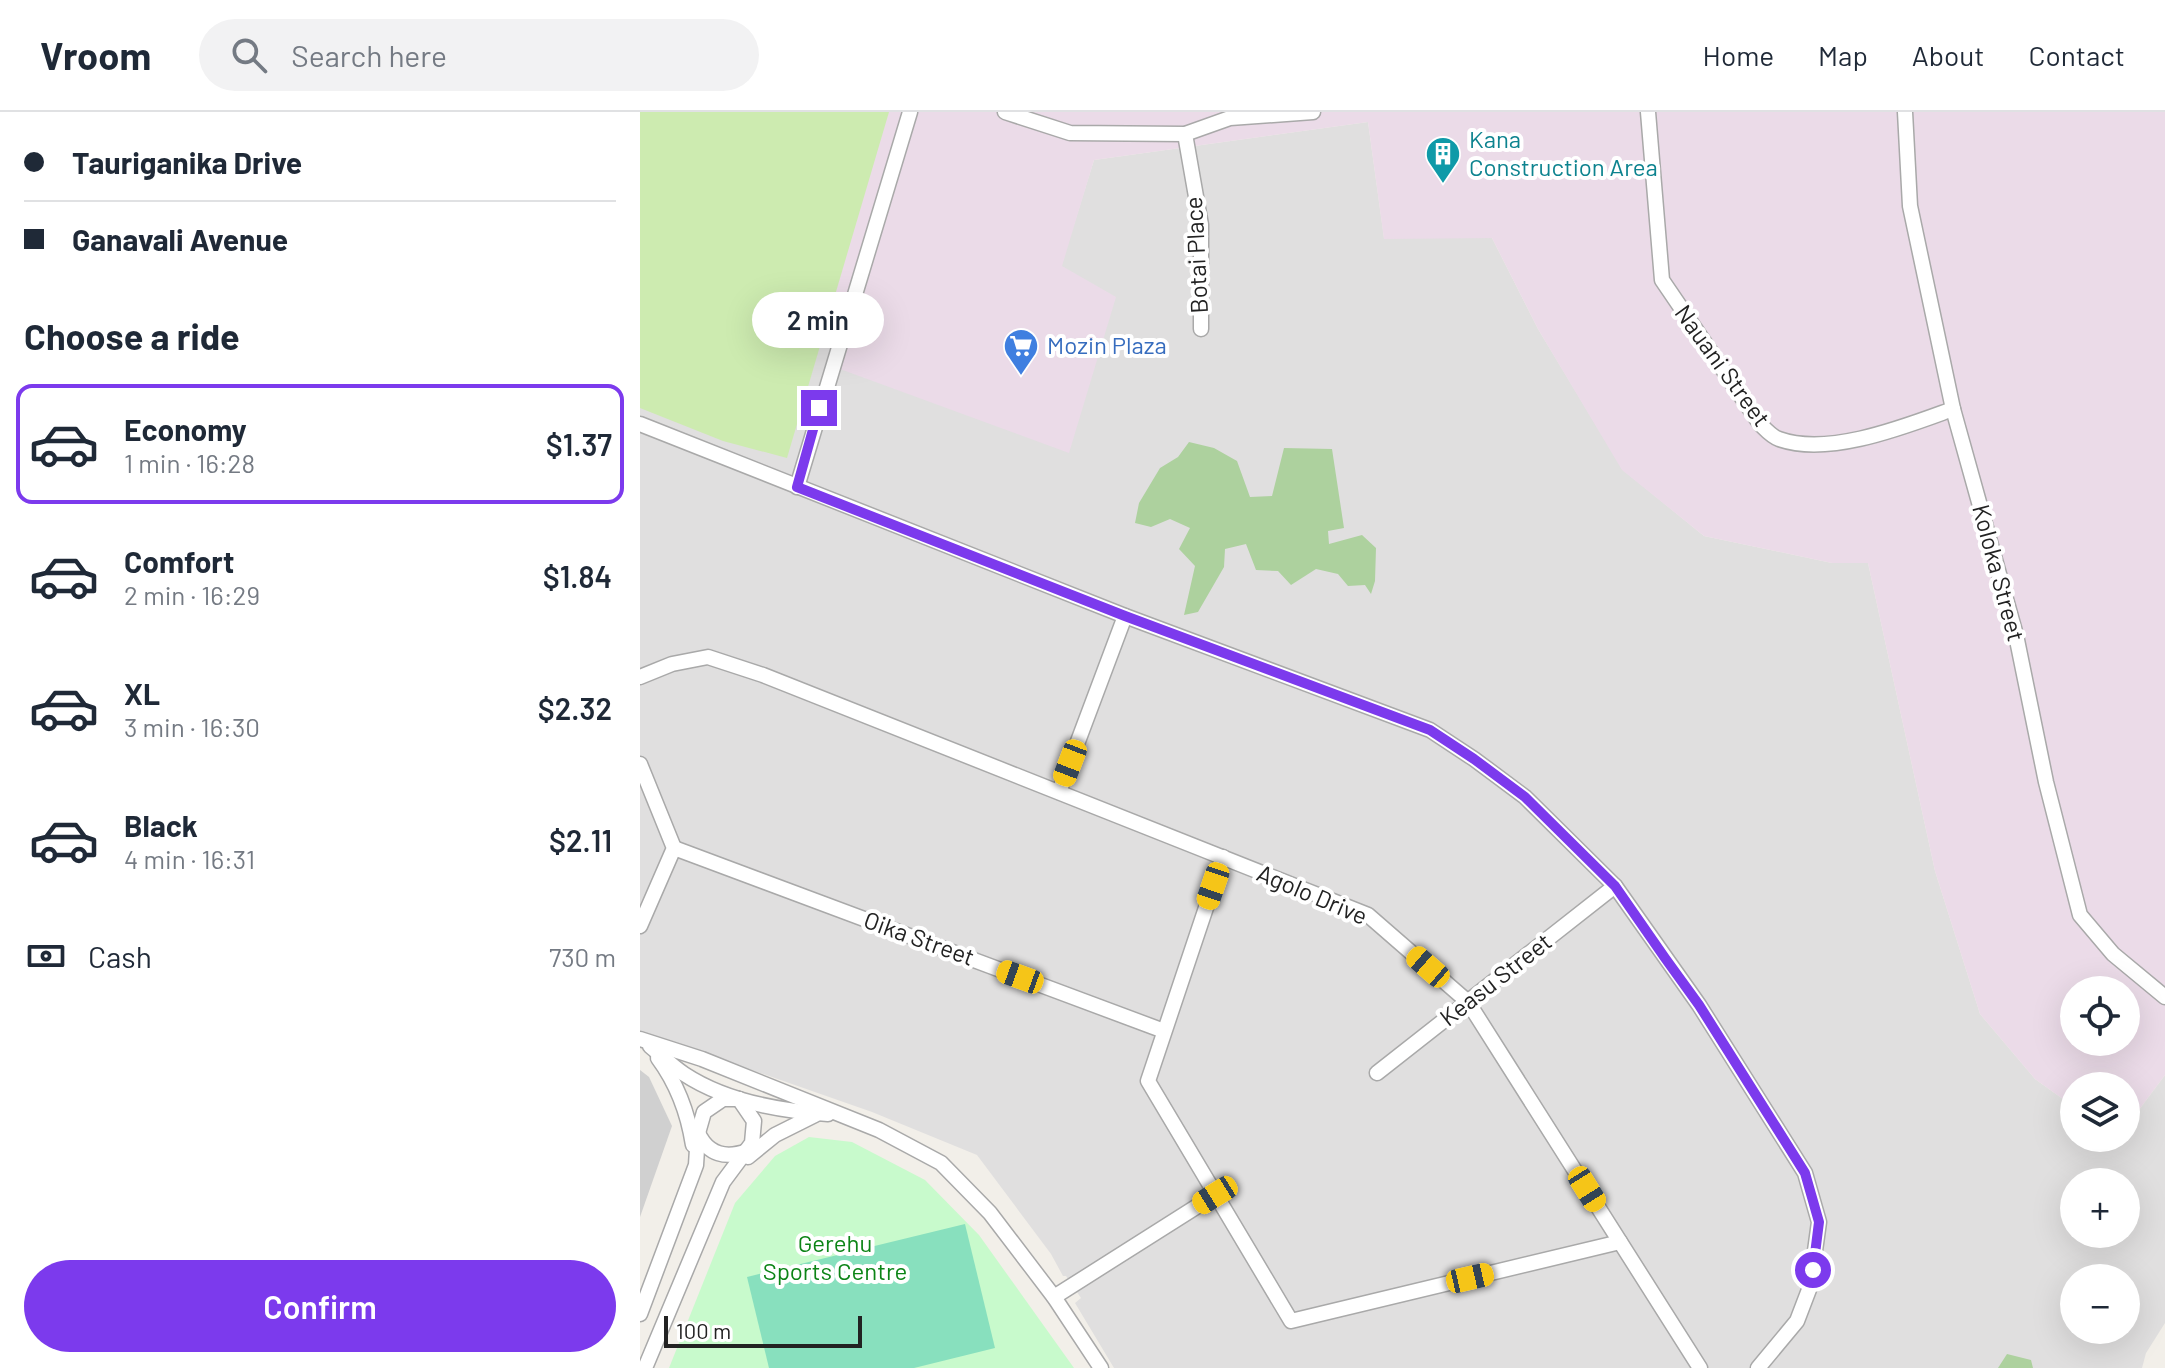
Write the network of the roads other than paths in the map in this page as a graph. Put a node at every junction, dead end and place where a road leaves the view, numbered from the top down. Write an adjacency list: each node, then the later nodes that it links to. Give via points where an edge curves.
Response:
1 (910, 112): 10 (street)
2 (1005, 112): 6 (street, via 1070,133)
3 (1313, 112): 6 (street, via 1230,118)
4 (1648, 112): 8 (street, Nauani Street, via 1662,280 1760,424 1778,439 1815,444 1878,436)
5 (1905, 112): 8 (street, Koloka Street, via 1910,206)
6 (1185, 134): 7 (street, Botai Place, via 1201,225)
7 (1201, 329)
8 (1953, 409): 19 (street, Koloka Street, via 2016,635 2080,915 2113,954)
9 (640, 424): 10 (street)
10 (797, 487): 11 (street)
11 (1125, 616): 14 (street); 17 (street, via 1430,730 1525,797)
12 (640, 677): 14 (street, Agolo Drive, via 708,657)
13 (640, 764): 15 (street)
14 (1059, 792): 16 (street, Agolo Drive)
15 (674, 848): 18 (street); 21 (street, Oika Street)
16 (1223, 857): 20 (street, Agolo Drive, via 1368,915); 21 (street)
17 (1615, 886): 20 (street, Keasu Street); 37 (street, via 1699,1005 1805,1173 1819,1222 1810,1287 1797,1321)
18 (641, 923)
19 (2165, 997)
20 (1468, 1002): 23 (street, Keasu Street); 31 (street, Agolo Drive)
21 (1164, 1031): 30 (street, via 1148,1081)
22 (642, 1040): 24 (street, via 686,1075); 25 (street); 28 (street, via 684,1104)
23 (1377, 1073)
24 (739, 1099): 25 (street, via 790,1112); 26 (street, via 723,1099 704,1112); 27 (street, via 754,1121)
25 (843, 1115): 29 (street, via 813,1115 775,1135); 32 (street, via 941,1163 990,1213)
26 (698, 1133): 27 (street, via 718,1154); 28 (street)
27 (747, 1151): 29 (street)
28 (696, 1165): 33 (street)
29 (738, 1166): 34 (street, via 723,1182)
30 (1215, 1195): 31 (street, via 1291,1321); 32 (street)
31 (1620, 1242): 36 (street, Agolo Drive)
32 (1054, 1297): 35 (street)
33 (640, 1314)
34 (645, 1368)
35 (1101, 1368)
36 (1700, 1368)
37 (1758, 1368)

